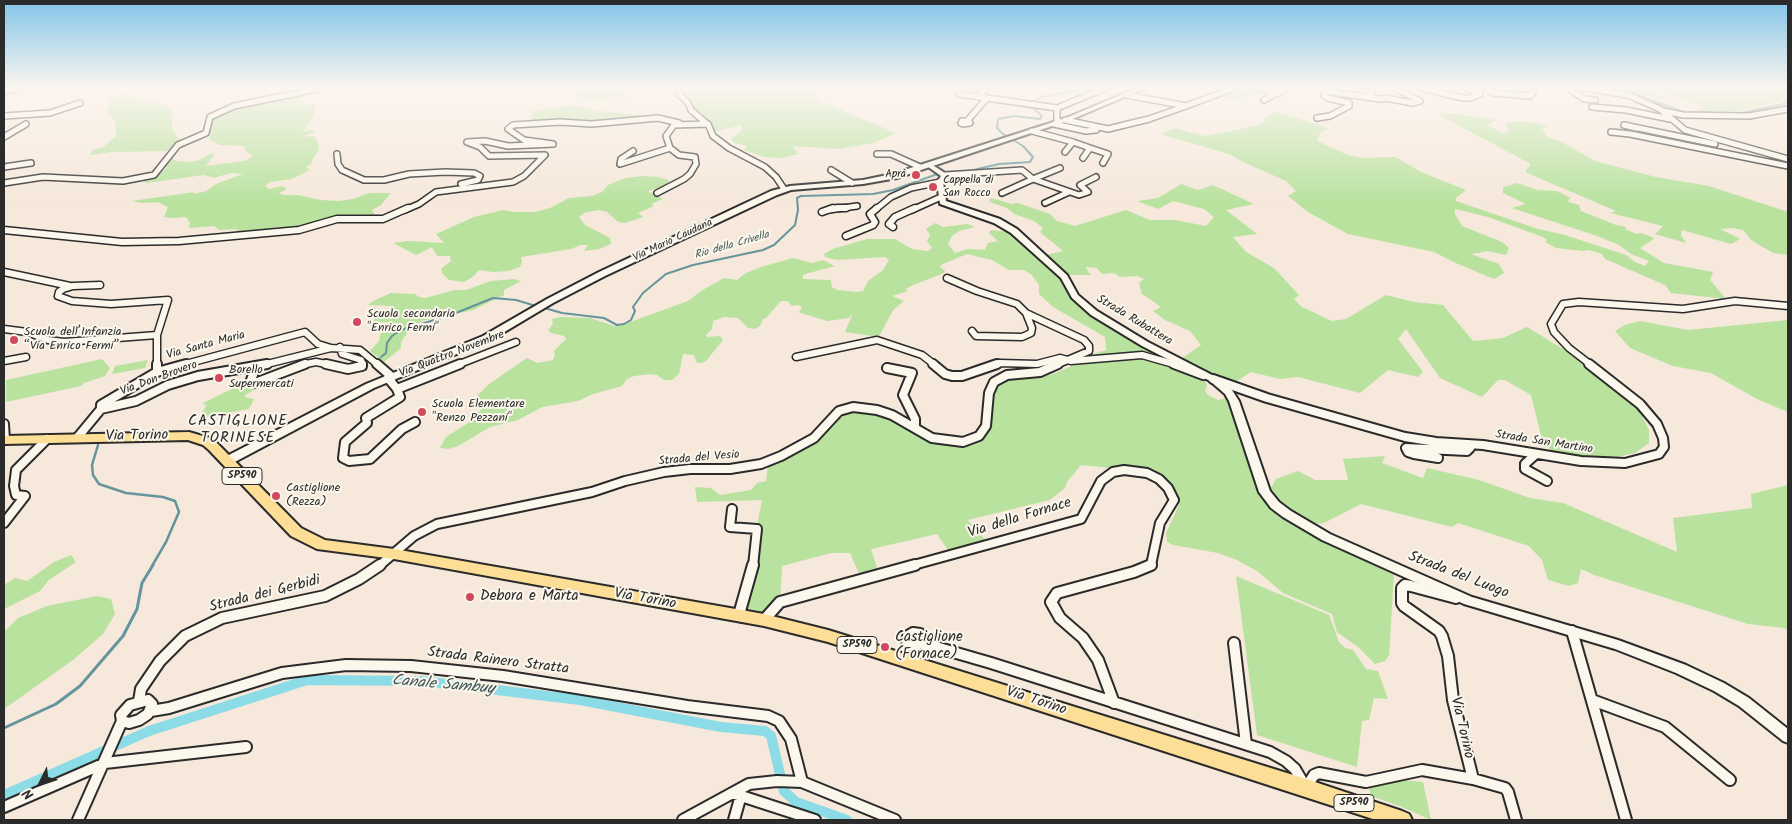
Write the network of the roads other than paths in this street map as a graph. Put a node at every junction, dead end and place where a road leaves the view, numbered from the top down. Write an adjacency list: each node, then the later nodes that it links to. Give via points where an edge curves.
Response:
1 (22, 126): 15 (street)
2 (208, 126): 36 (street, via 206,133 178,145 154,175 123,181 49,177)
3 (511, 126): 40 (street, via 508,129 524,140 553,144 508,146 486,141 467,142 480,147 489,156 546,155 524,176 513,182)
4 (673, 126): 17 (street, via 666,136)
5 (709, 126): 38 (street, via 713,136 765,167)
6 (1046, 126): 13 (main road, Via Mario Caudana)
7 (1073, 126): 11 (street, via 1086,131)
8 (1094, 126): 11 (street)
9 (1113, 126): 11 (street)
10 (1681, 126): 24 (street)
11 (1106, 128)
12 (1636, 128): 24 (street)
13 (1032, 131): 16 (street); 28 (main road, Via Mario Caudana)
14 (1611, 132): 24 (street)
15 (4, 137)
16 (1073, 142): 18 (street); 20 (street)
17 (670, 148): 19 (street, via 620,164 621,159); 41 (street, via 679,155 696,157 696,164 684,179)
18 (1090, 148): 23 (street); 27 (street, via 1108,154)
19 (633, 151)
20 (1065, 152)
21 (337, 154): 40 (street, via 342,170 364,180 445,172 480,176 478,180)
22 (877, 154): 28 (street, via 891,154)
23 (1083, 158)
24 (1779, 160): 25 (street); 29 (street)
25 (1788, 160)
26 (31, 163): 30 (street)
27 (1102, 163)
28 (924, 166): 33 (street); 37 (main road, Via Mario Caudana)
29 (1788, 166)
30 (4, 167)
31 (1060, 168): 35 (street)
32 (831, 170): 37 (street)
33 (942, 175): 35 (street, via 1022,170); 43 (street); 46 (street, via 902,191)
34 (1096, 177): 39 (street, via 1080,185 1088,192 1079,195)
35 (1033, 179): 39 (street); 42 (street)
36 (4, 183)
37 (852, 183): 38 (main road, Via Mario Caudana)
38 (784, 189): 69 (main road, Via Mario Caudana, via 602,274 475,344)
39 (1069, 192): 44 (street)
40 (433, 193): 48 (street, via 419,204 383,219 336,219 299,230 258,235 129,242)
41 (657, 193)
42 (1002, 193)
43 (941, 197): 47 (street, via 894,218 889,224); 70 (street, Strada Rubattera, via 946,204 996,220 1014,231 1064,277 1075,296 1094,313)
44 (1045, 204)
45 (822, 212): 46 (street, via 855,204)
46 (870, 214): 49 (street, via 875,222 873,225)
47 (893, 228)
48 (4, 230)
49 (846, 236)
50 (4, 272): 53 (street)
51 (947, 278): 55 (street, Strada del Vesio, via 1012,302)
52 (100, 285): 53 (street)
53 (73, 286): 58 (street, via 59,292 58,296 72,301 111,304 168,300)
54 (1788, 306): 80 (street, Strada San Martino, via 1735,301 1683,308 1579,302 1563,304 1551,324 1554,332 1569,348 1649,412 1658,424 1664,447 1658,454 1625,463 1581,462)
55 (1026, 313): 57 (street, via 1031,333 1022,336 976,336); 64 (street, Strada del Vesio, via 1089,346 1089,351)
56 (4, 329): 58 (street, via 64,342)
57 (972, 331)
58 (157, 336): 68 (street)
59 (516, 342): 71 (street, Via Quattro Novembre)
60 (340, 347): 61 (street, Via Don Brovero); 66 (street, via 342,354 361,360 362,366 348,369 316,362 255,383 251,380); 69 (street, Via Don Brovero, via 360,350)
61 (331, 348): 66 (street, Via Don Brovero); 68 (street, Via Santa Maria, via 318,344 304,332)
62 (26, 357): 65 (street)
63 (796, 357): 64 (street, Strada del Vesio, via 877,340 922,355 952,376 962,376 1000,363 1037,364 1060,358)
64 (1067, 360): 70 (street, Strada San Martino, via 1142,355); 75 (street, Strada del Vesio, via 1040,372 1007,375 994,382 988,393 986,426 979,436 963,442 949,441 932,438)
65 (4, 361)
66 (256, 367): 72 (street, Via Don Brovero, via 198,376 136,401)
67 (887, 368): 75 (street, via 912,373 903,395 915,419)
68 (156, 372): 72 (street, Via Santa Maria, via 112,397)
69 (390, 378): 71 (street, Via Quattro Novembre); 82 (main road, Via Mario Caudana)
70 (1210, 378): 79 (street, Strada San Martino, via 1275,401 1405,437); 87 (street, Strada del Luogo, via 1229,392 1234,401 1265,492 1275,505 1326,537)
71 (397, 389): 73 (street, Via Quattro Novembre, via 398,399 366,418 367,423 345,442 344,458 349,461 370,459 402,429)
72 (100, 408): 76 (street, Via Santa Maria)
73 (415, 422)
74 (4, 424): 78 (street)
75 (915, 428): 86 (street, Strada del Vesio, via 892,414 877,410 853,408 839,411 814,438 761,464 664,472 625,480 592,492 437,524 414,536)
76 (77, 438): 77 (main road, Via Torino / SP590); 82 (main road, Via Torino / SP590, via 189,436 208,442)
77 (48, 439): 78 (main road, Via Torino / SP590); 85 (street, via 16,470 16,495 25,496)
78 (4, 440)
79 (1469, 445): 80 (street, Strada San Martino); 81 (street, via 1467,451 1406,448 1414,454)
80 (1536, 454): 83 (street, via 1525,464 1525,469)
81 (1438, 458)
82 (227, 461): 86 (main road, Via Torino / SP590, via 296,532 322,545)
83 (1547, 481)
84 (732, 509): 88 (street, via 730,528 757,529 752,573 740,611)
85 (4, 523)
86 (394, 554): 88 (main road, Via Torino / SP590); 94 (street, Strada dei Gerbidi, via 359,579 325,596 222,618 185,636 160,661 141,689)
87 (1468, 601): 90 (street, Strada del Luogo); 102 (street, Via Torino, via 1411,586 1402,588 1404,606 1442,636 1448,656 1453,700)
88 (743, 617): 89 (main road, Via Torino / SP590)
89 (764, 620): 95 (street, Via della Fornace, via 780,602 1081,519 1102,481 1112,472 1124,470 1147,474 1159,479 1174,500 1160,522 1151,565 1057,593 1051,602 1060,618 1083,638 1098,660); 105 (main road, Via Torino / SP590, via 828,636)
90 (1572, 631): 93 (street); 98 (street, Strada del Luogo, via 1672,666 1719,687 1744,702)
91 (1234, 642): 99 (street)
92 (922, 643): 95 (street)
93 (1592, 700): 103 (street, via 1665,727); 115 (street)
94 (139, 701): 96 (street, via 151,702); 97 (street, via 123,712)
95 (1114, 703): 99 (street)
96 (151, 711): 97 (street, Strada Rainero Stratta, via 139,720); 104 (street, Strada Rainero Stratta, via 282,674 346,664 420,667 503,676 768,716 779,721 791,739)
97 (122, 721): 101 (street)
98 (1788, 737)
99 (1246, 744): 105 (street, via 1286,760)
100 (246, 747): 101 (street)
101 (106, 760): 107 (street); 108 (street)
102 (1473, 779): 105 (street, Via Torino, via 1422,770 1366,782 1319,773); 114 (street, via 1505,788)
103 (1730, 780)
104 (802, 782): 106 (street, via 749,784); 112 (street)
105 (1306, 788): 113 (main road, Via Torino / SP590)
106 (737, 794): 109 (street); 110 (street); 111 (street)
107 (4, 807)
108 (78, 820)
109 (683, 820)
110 (734, 820)
111 (815, 820)
112 (895, 820)
113 (1402, 820)
114 (1516, 820)
115 (1626, 820)

